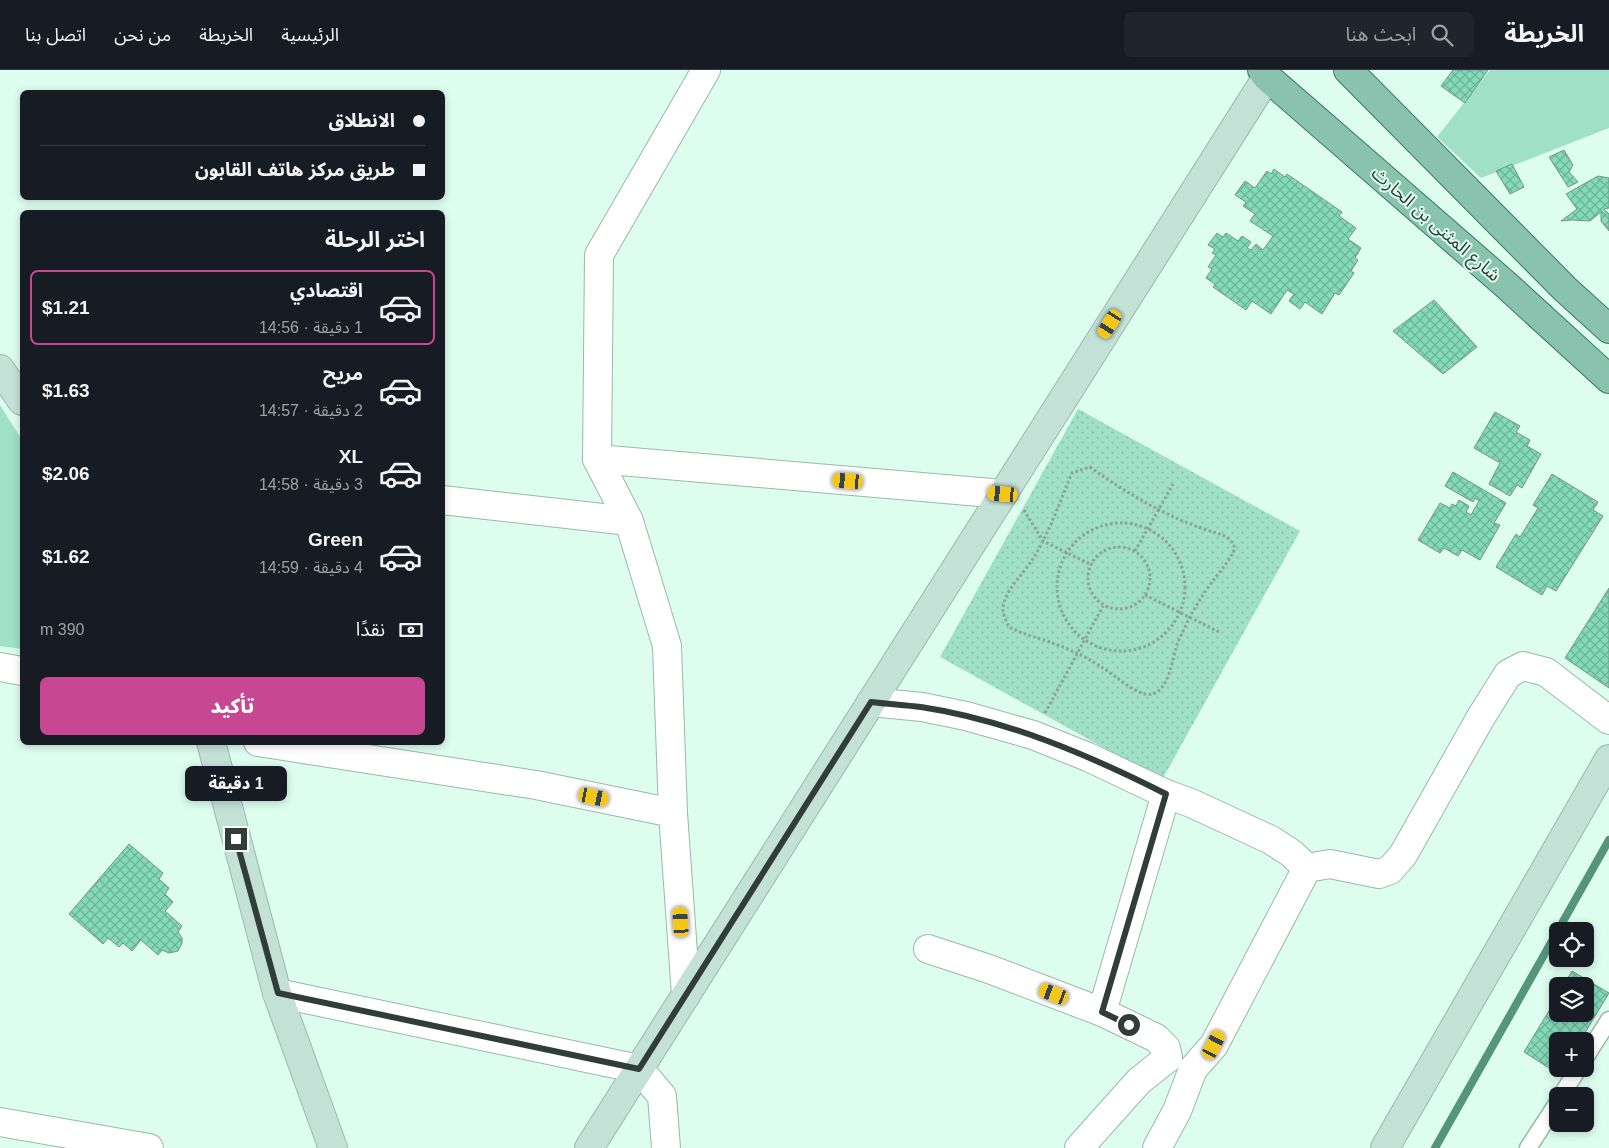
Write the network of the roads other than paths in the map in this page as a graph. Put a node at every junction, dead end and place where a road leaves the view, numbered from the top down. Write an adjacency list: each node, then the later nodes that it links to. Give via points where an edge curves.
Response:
1 (706, 70): 8 (street, via 599,255)
2 (1348, 70): 4 (main road, via 1565,289)
3 (1265, 73): 6 (main road, شارع المثنى بن الحارث); 9 (main road)
4 (1609, 329)
5 (0, 369): 7 (main road)
6 (1609, 379)
7 (20, 398)
8 (597, 460): 9 (street); 11 (street)
9 (1003, 494): 14 (main road)
10 (445, 500): 11 (street)
11 (629, 521): 20 (street, via 666,646)
12 (0, 668): 13 (street)
13 (20, 670)
14 (871, 702): 19 (street, via 922,707 1033,735 1096,760); 24 (main road)
15 (1609, 720): 21 (street, via 1546,672 1523,666 1508,674 1403,855 1390,870 1378,874 1330,864)
16 (212, 745): 23 (main road)
17 (277, 745): 20 (street, via 536,785)
18 (1609, 759): 39 (main road)
19 (1166, 794): 21 (street, via 1271,840); 25 (street)
20 (672, 813): 24 (street)
21 (1307, 868): 30 (street, via 1214,1045)
22 (928, 949): 25 (street)
23 (278, 993): 29 (street); 34 (main road)
24 (686, 995): 29 (main road)
25 (1102, 1012): 28 (street, via 1156,1038 1166,1048)
26 (1609, 1020): 27 (lane)
27 (1594, 1044)
28 (1168, 1058): 30 (street); 37 (street, via 1139,1081)
29 (639, 1069): 35 (main road); 36 (street, via 662,1096)
30 (1194, 1069): 38 (street)
31 (1549, 1116): 40 (lane)
32 (0, 1122): 33 (street)
33 (149, 1148)
34 (333, 1148)
35 (589, 1148)
36 (666, 1148)
37 (1079, 1148)
38 (1157, 1148)
39 (1385, 1148)
40 (1528, 1148)

